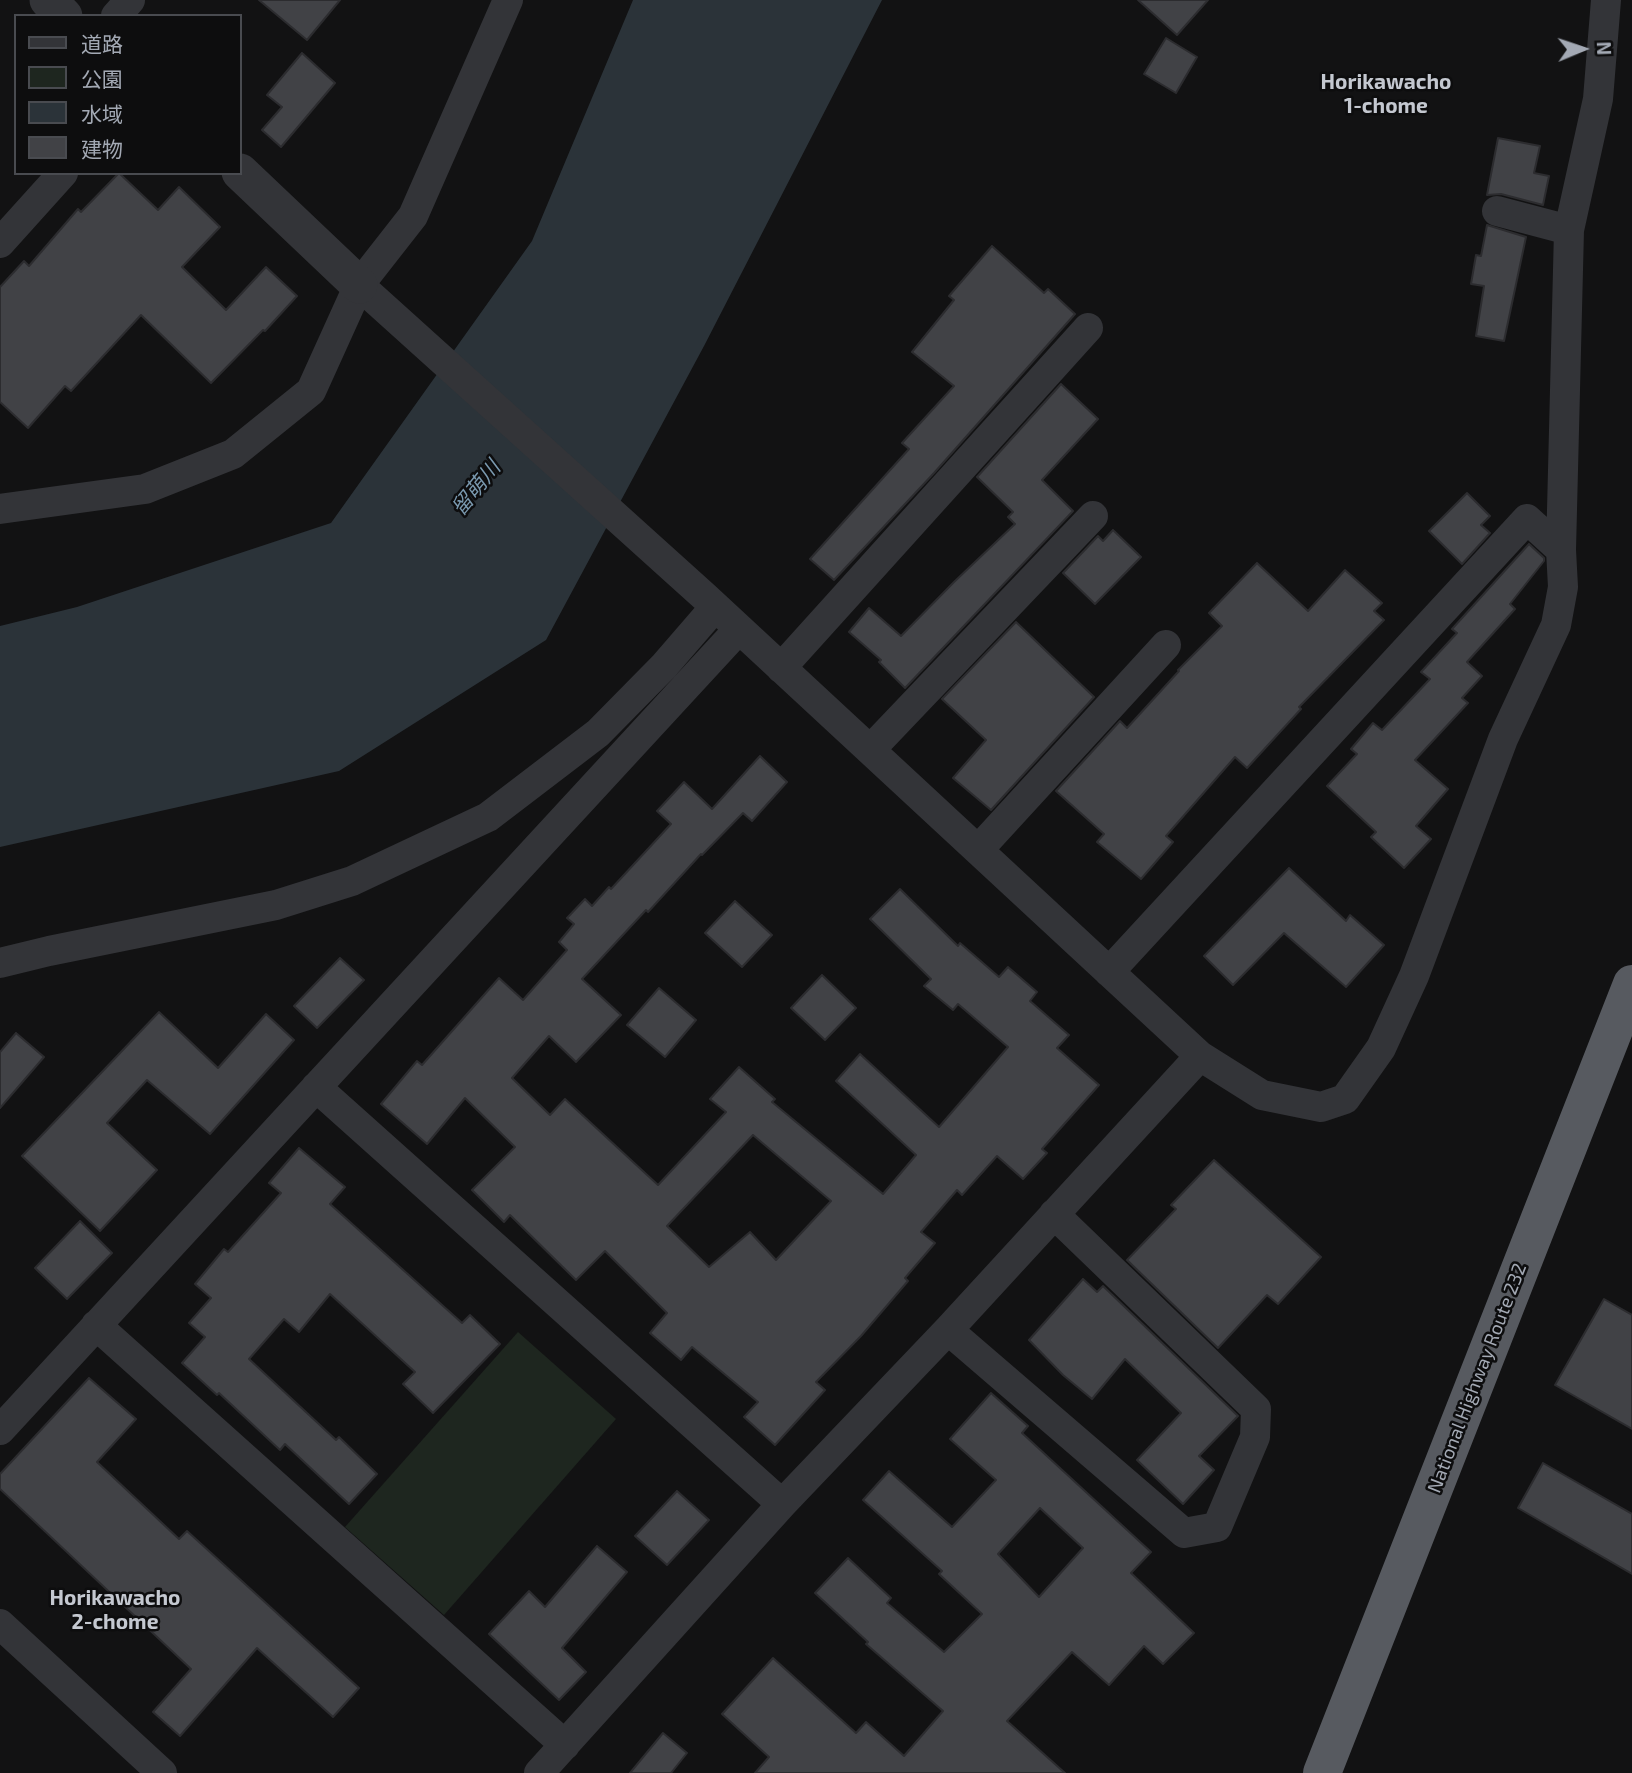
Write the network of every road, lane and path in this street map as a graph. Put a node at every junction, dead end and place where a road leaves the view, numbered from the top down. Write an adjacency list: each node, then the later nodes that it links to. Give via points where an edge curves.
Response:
1 (48, 0): 5 (street)
2 (130, 0): 6 (street)
3 (508, 0): 12 (street, via 413,216)
4 (1606, 0): 10 (street, via 1598,99)
5 (62, 14)
6 (118, 14)
7 (242, 174): 12 (street)
8 (61, 175): 11 (street)
9 (1497, 211): 10 (street)
10 (1569, 230): 16 (street)
11 (0, 243)
12 (368, 292): 14 (street, via 311,391 233,454 145,489); 17 (street)
13 (1088, 328): 20 (street)
14 (0, 509)
15 (1093, 516): 21 (street)
16 (1561, 551): 24 (street, via 1527,519); 26 (street, via 1563,587 1556,625 1503,738 1414,976 1381,1048 1345,1099 1321,1107 1262,1095)
17 (710, 602): 18 (street); 23 (street, via 664,666 598,733 488,817 352,881 276,905)
18 (739, 629): 20 (street); 27 (street)
19 (1166, 645): 22 (street)
20 (781, 668): 21 (street)
21 (870, 750): 22 (street)
22 (978, 850): 24 (street)
23 (0, 963)
24 (1109, 972): 26 (street)
25 (1632, 984): 37 (highway, National Highway Route 232)
26 (1200, 1056): 28 (street)
27 (316, 1087): 29 (street); 32 (street)
28 (1054, 1214): 30 (street); 30 (street, via 1256,1409 1255,1437 1217,1527 1184,1533)
29 (96, 1325): 31 (street); 34 (street)
30 (948, 1330): 32 (street)
31 (0, 1430)
32 (782, 1504): 34 (street)
33 (0, 1624): 35 (street)
34 (565, 1745): 36 (street)
35 (162, 1773)
36 (539, 1773)
37 (1322, 1773)

